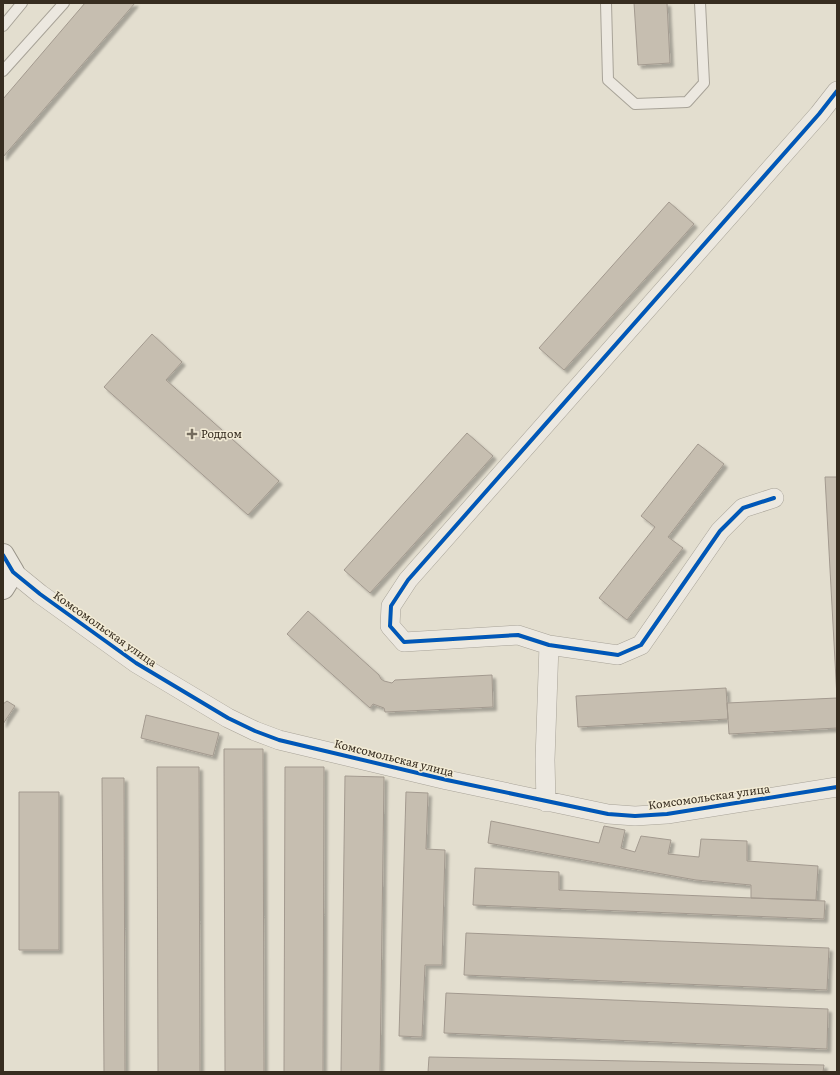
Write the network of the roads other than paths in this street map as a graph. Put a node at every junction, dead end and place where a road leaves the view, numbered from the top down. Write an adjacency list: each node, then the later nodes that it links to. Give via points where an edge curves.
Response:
1 (22, 3): 5 (lane)
2 (64, 3): 6 (lane)
3 (606, 3): 4 (lane, via 608,80 635,104 687,102 704,83)
4 (700, 3)
5 (3, 26)
6 (3, 71)
7 (837, 91): 10 (street, via 820,114 408,580 391,606 390,626 404,642 518,635)
8 (774, 498): 10 (street, via 744,508 720,531 641,645 618,655)
9 (6, 572): 12 (street, Комсомольская улица, via 136,663 228,718 255,731 279,740)
10 (550, 645): 12 (street, via 545,760)
11 (837, 787): 12 (street, Комсомольская улица, via 667,814 635,816 608,814)
12 (546, 802)

